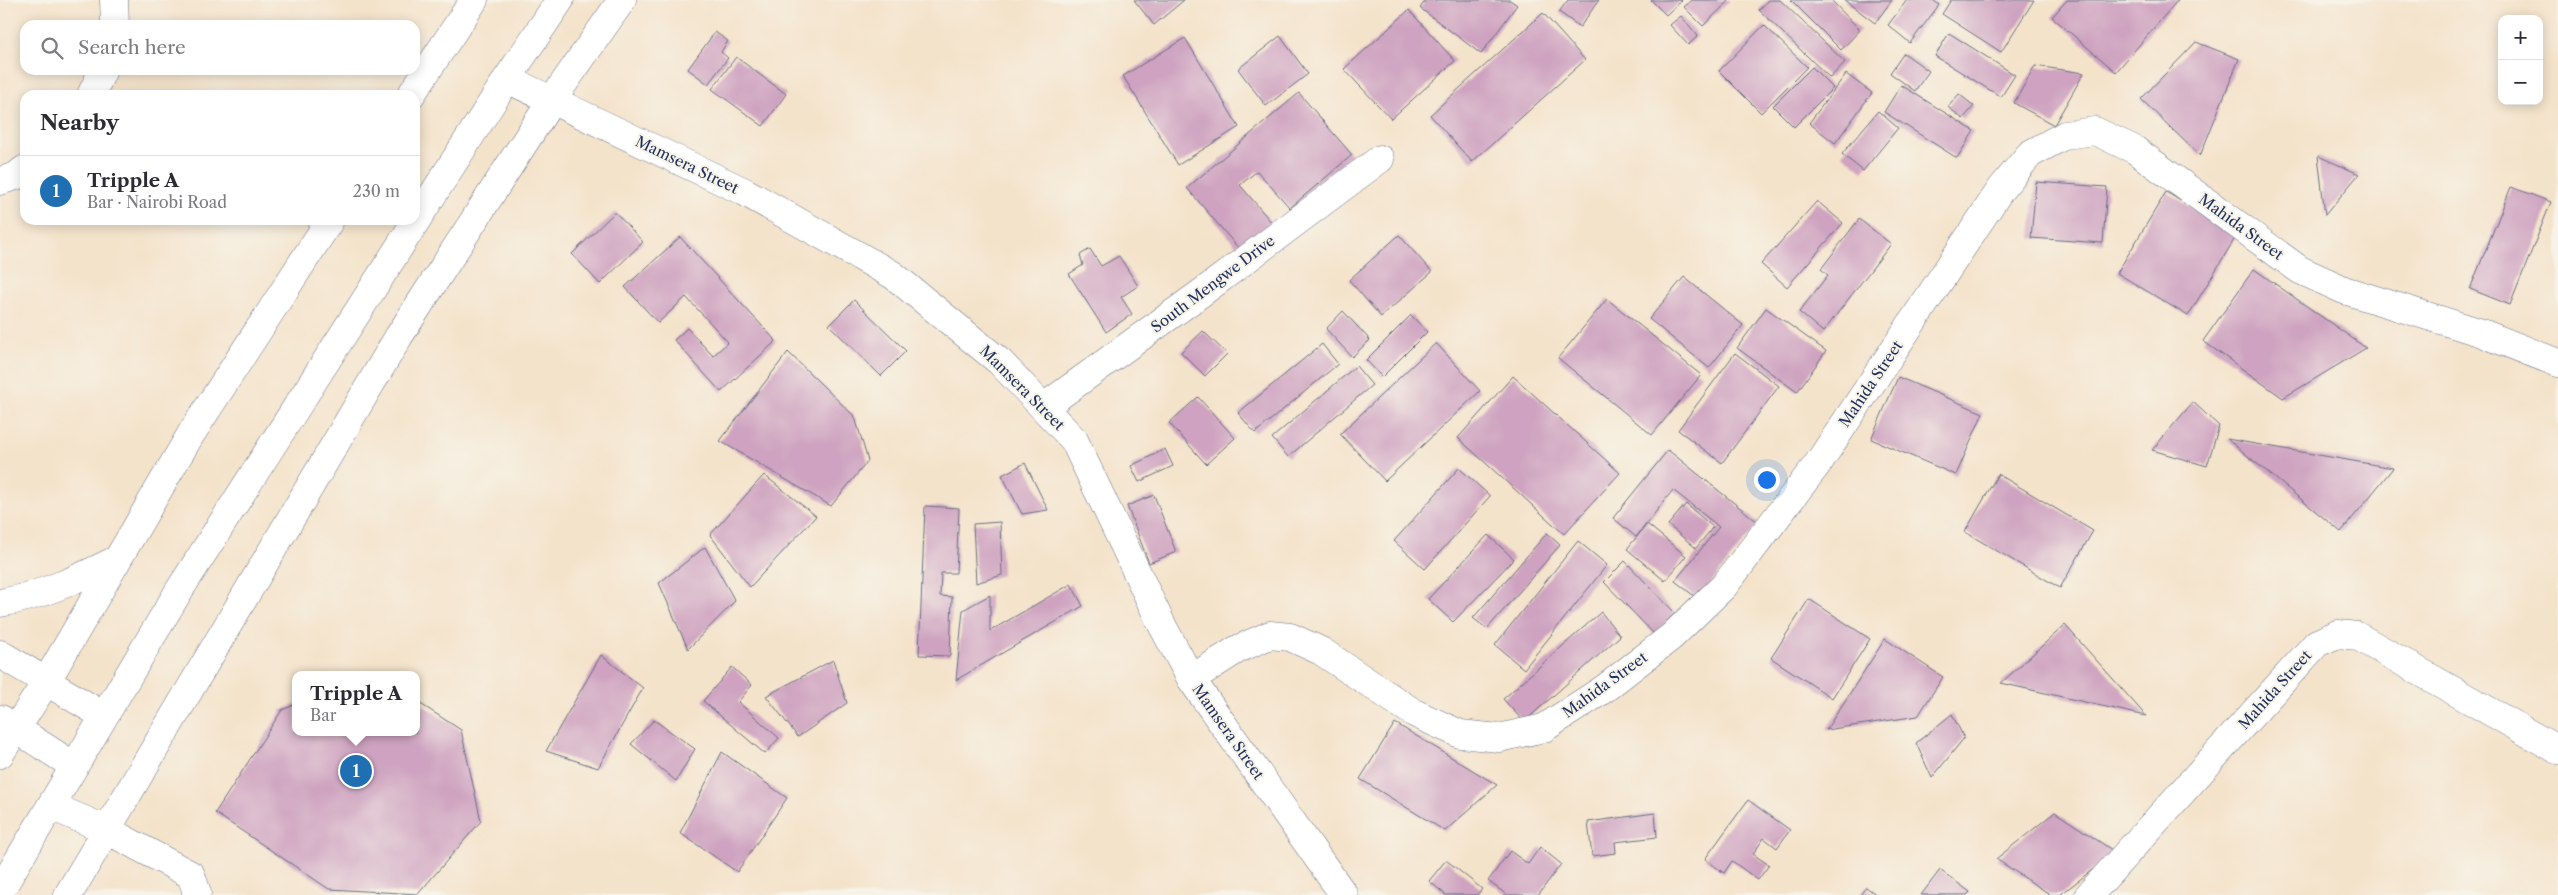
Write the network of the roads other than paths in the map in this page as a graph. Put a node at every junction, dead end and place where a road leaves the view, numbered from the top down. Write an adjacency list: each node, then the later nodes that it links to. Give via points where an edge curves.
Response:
1 (114, 0): 5 (main road)
2 (474, 0): 9 (main road)
3 (560, 0): 7 (main road)
4 (622, 0): 10 (main road)
5 (115, 20)
6 (101, 75): 8 (main road)
7 (507, 79): 10 (main road, Mamsera Street); 14 (main road)
8 (93, 90)
9 (414, 90)
10 (552, 100): 18 (main road, Mamsera Street, via 745,192 893,275 1000,362); 30 (main road, via 399,336)
11 (1380, 158): 18 (main road, South Mengwe Drive)
12 (20, 173): 13 (main road)
13 (0, 182)
14 (420, 215)
15 (327, 225): 19 (main road, via 191,434)
16 (413, 225): 24 (main road, via 180,589)
17 (2558, 363): 22 (main road, Mahida Street, via 2482,333 2344,290 2300,270 2134,150 2094,131 2065,135 2030,154 2001,189 1819,462 1724,586 1671,637 1604,689 1544,728 1499,738 1460,734 1414,713 1321,652 1290,637 1270,635 1238,649)
18 (1044, 407): 22 (main road, Mamsera Street, via 1074,440)
19 (116, 560): 20 (main road, via 46,590); 23 (main road)
20 (0, 603)
21 (0, 654): 23 (main road)
22 (1191, 679): 34 (main road, Mamsera Street)
23 (46, 682): 24 (main road); 25 (main road)
24 (104, 716): 28 (main road)
25 (8, 724): 27 (main road); 28 (main road)
26 (2558, 750): 35 (main road, Mahida Street, via 2357,636 2338,634 2317,643 2295,665 2174,804)
27 (0, 754)
28 (74, 766): 29 (main road)
29 (51, 806): 30 (main road); 31 (main road)
30 (105, 829): 32 (main road, via 191,875); 33 (main road)
31 (0, 892)
32 (198, 894)
33 (68, 895)
34 (1344, 895)
35 (2089, 895)

